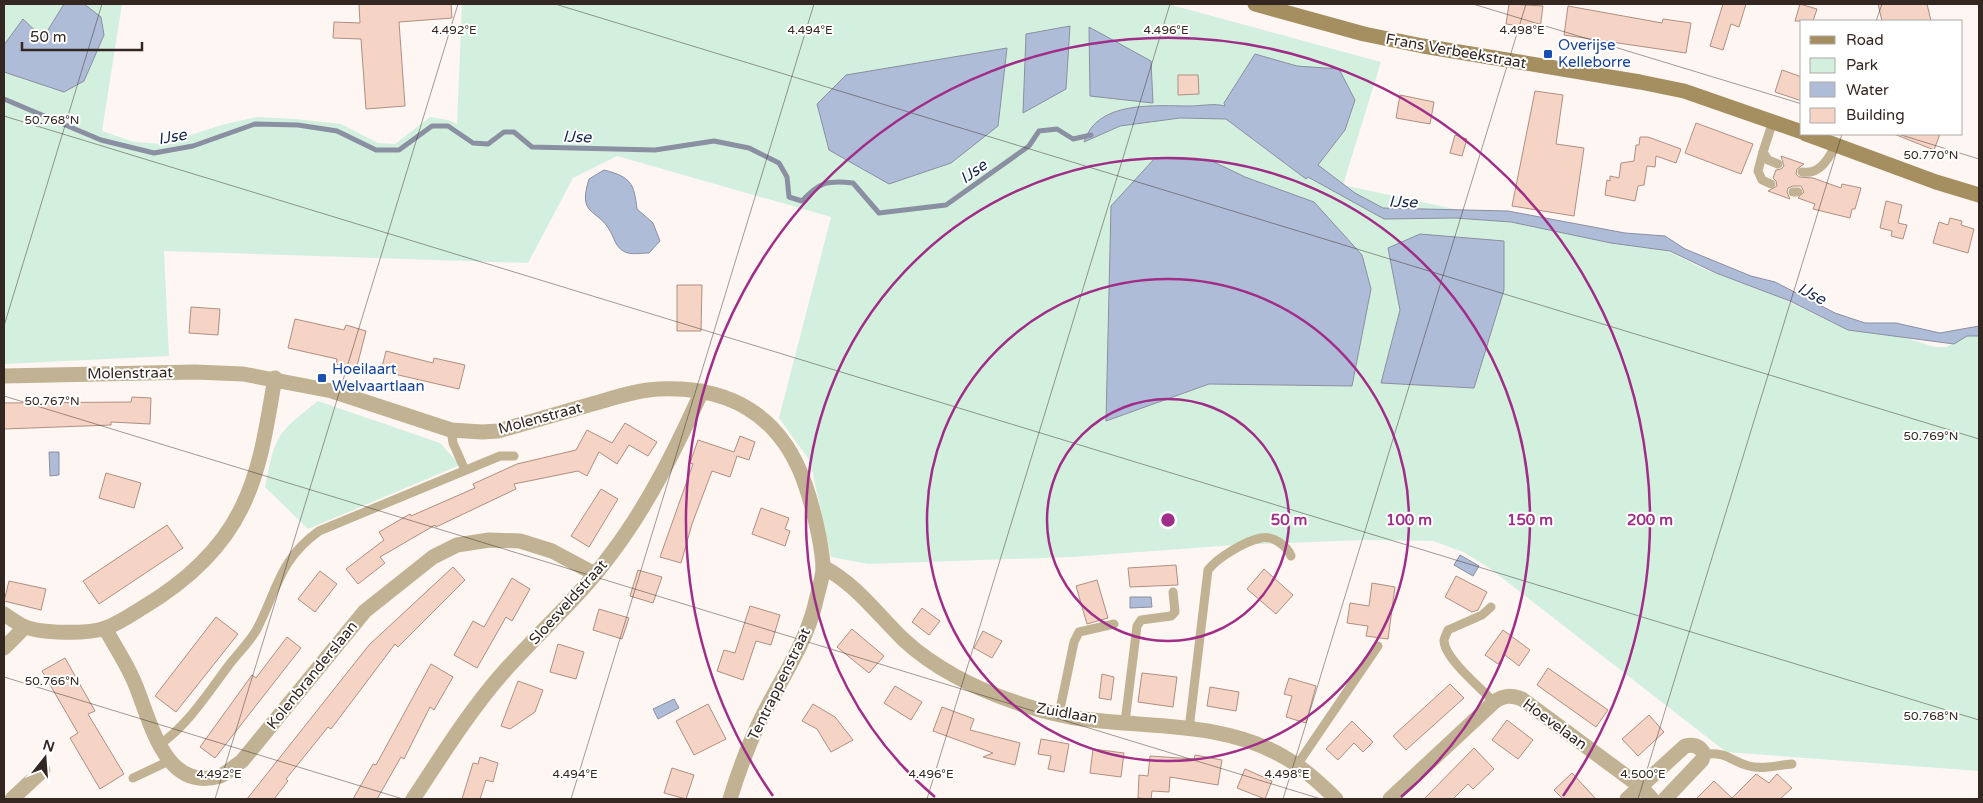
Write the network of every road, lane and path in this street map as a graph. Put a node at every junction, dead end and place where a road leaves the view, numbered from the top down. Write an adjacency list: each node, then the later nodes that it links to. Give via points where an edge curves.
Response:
1 (1255, 4): 2 (main road, Frans Verbeekstraat, via 1364,34 1423,46 1675,89)
2 (1772, 121): 3 (main road, Frans Verbeekstraat); 6 (lane)
3 (1800, 131)
4 (1809, 135): 5 (main road)
5 (1836, 145): 8 (lane, via 1813,174); 10 (main road)
6 (1763, 152): 7 (lane, via 1768,160); 9 (lane, via 1758,171 1762,180)
7 (1778, 164)
8 (1802, 172)
9 (1771, 184)
10 (1979, 195)
11 (4, 376): 12 (street, Molenstraat, via 195,372)
12 (275, 378): 14 (street, Molenstraat, via 332,391); 25 (street, via 257,472 242,508 220,544 170,591)
13 (702, 391): 14 (street, Molenstraat, via 658,389 627,394 498,431); 18 (street, Molenstraat, via 726,398 760,415 785,441 799,466 808,494); 19 (street, Sloesveldstraat, via 664,470 635,520)
14 (451, 430): 16 (lane)
15 (514, 456): 16 (lane, via 500,456)
16 (465, 470): 32 (lane, via 319,530 303,542 285,564 256,630 192,714)
17 (1291, 556): 31 (lane, via 1288,548 1272,538 1261,537 1215,562 1208,570)
18 (824, 566): 29 (street, Zuidlaan, via 854,586 906,641 957,677 1011,701); 42 (street, Tentrappenstraat, via 803,639 762,716)
19 (594, 574): 34 (street, Kolenbranderslaan, via 552,551 520,541 489,540 457,545 433,557 364,611 242,761 221,775 200,779 186,775); 41 (street, Sloesveldstraat, via 560,615 501,675)
20 (1173, 592): 30 (lane, via 1174,612 1171,616 1141,620 1137,626)
21 (1491, 607): 28 (lane, via 1482,615 1448,630 1444,641 1461,670)
22 (4, 614): 24 (street)
23 (1114, 624): 29 (lane, via 1080,632 1074,642)
24 (25, 626): 25 (street, via 81,633); 27 (street)
25 (105, 628): 32 (street, Kolenbranderslaan, via 132,678)
26 (1378, 646): 36 (lane)
27 (4, 648)
28 (1494, 702): 39 (street, Hoevelaan, via 1502,696 1522,698); 44 (street)
29 (1059, 714): 30 (street, Zuidlaan)
30 (1125, 722): 31 (street, Zuidlaan)
31 (1189, 729): 36 (street, Zuidlaan, via 1230,735 1257,744)
32 (159, 745): 34 (street, Kolenbranderslaan)
33 (1704, 754): 35 (lane, via 1719,753 1758,768); 39 (street, via 1701,748 1692,744 1685,746); 47 (street)
34 (169, 761): 38 (lane)
35 (1792, 764)
36 (1296, 765): 43 (street, Zuidlaan, via 1314,777)
37 (44, 770): 40 (street)
38 (133, 778)
39 (1640, 787): 45 (street); 46 (street, Hoevelaan)
40 (12, 799)
41 (414, 799)
42 (730, 799)
43 (1336, 799)
44 (1390, 799)
45 (1627, 799)
46 (1652, 799)
47 (1665, 799)

